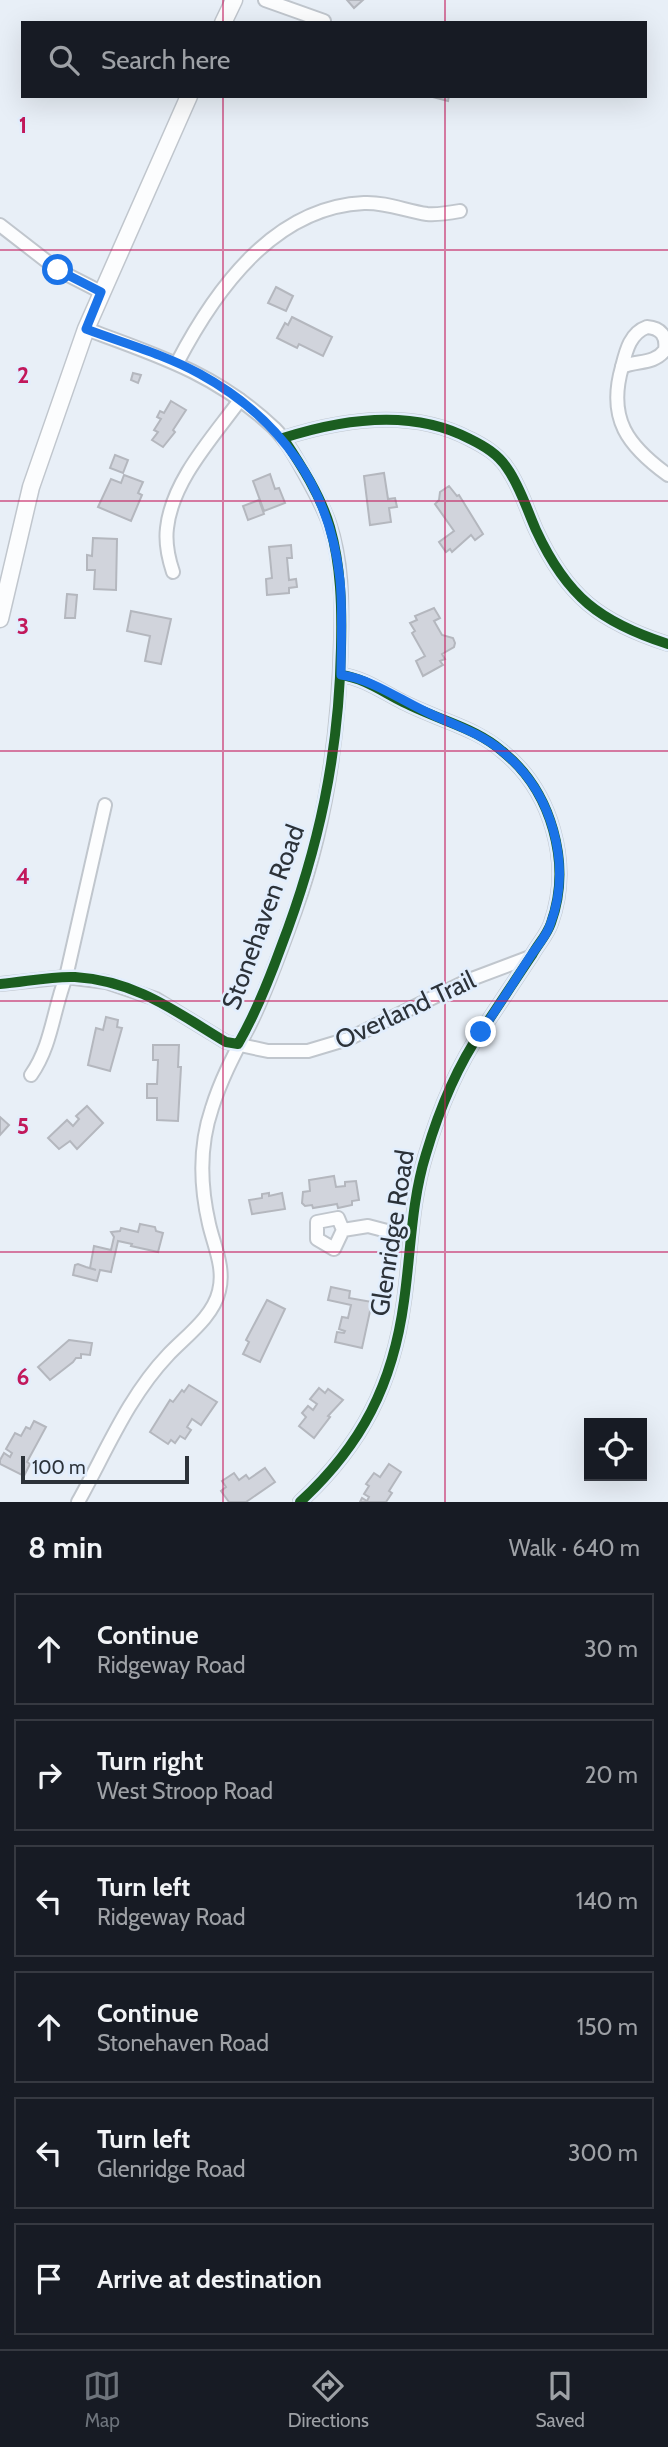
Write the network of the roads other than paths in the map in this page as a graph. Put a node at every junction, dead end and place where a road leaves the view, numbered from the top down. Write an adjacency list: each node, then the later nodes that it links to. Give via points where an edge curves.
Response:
1 (234, 0): 3 (main road)
2 (265, 0): 4 (street)
3 (224, 21)
4 (324, 21)
5 (188, 98): 8 (main road)
6 (460, 211): 10 (street, via 427,214 383,204 351,204 282,229 209,307)
7 (0, 225): 8 (street, via 58,270)
8 (101, 292): 9 (main road)
9 (86, 329): 10 (street, Stonehaven Road); 15 (main road)
10 (177, 363): 12 (street, Stonehaven Road)
11 (622, 367): 14 (street, via 615,396 623,428 634,447)
12 (240, 400): 13 (street, Stonehaven Road); 16 (street, via 190,472 170,513 166,544)
13 (283, 438): 18 (street, via 333,424 397,420 440,426 474,441 507,467 538,533 571,587 606,619); 19 (street, Stonehaven Road, via 320,500 335,544)
14 (668, 475)
15 (6, 568): 17 (main road)
16 (173, 572)
17 (0, 619)
18 (668, 644)
19 (341, 675): 21 (street, Glenridge Road, via 362,680 480,736 504,752 532,785 551,825 560,867 551,924); 24 (street, Stonehaven Road, via 329,786 308,873)
20 (105, 805): 22 (street)
21 (530, 957): 24 (street, Overland Trail, via 329,1046 288,1052); 27 (street, Glenridge Road, via 448,1090 424,1158)
22 (66, 977): 23 (street, Overland Trail); 24 (street, Overland Trail, via 134,989 226,1042); 25 (street, via 46,1049)
23 (0, 984)
24 (239, 1044): 28 (street, Stonehaven Road, via 210,1112 202,1156 205,1204 222,1276 215,1303 149,1378)
25 (31, 1075)
26 (343, 1230): 27 (street, via 368,1226)
27 (410, 1237): 29 (street, Glenridge Road, via 398,1340 379,1395 343,1458)
28 (78, 1502)
29 (300, 1502)

